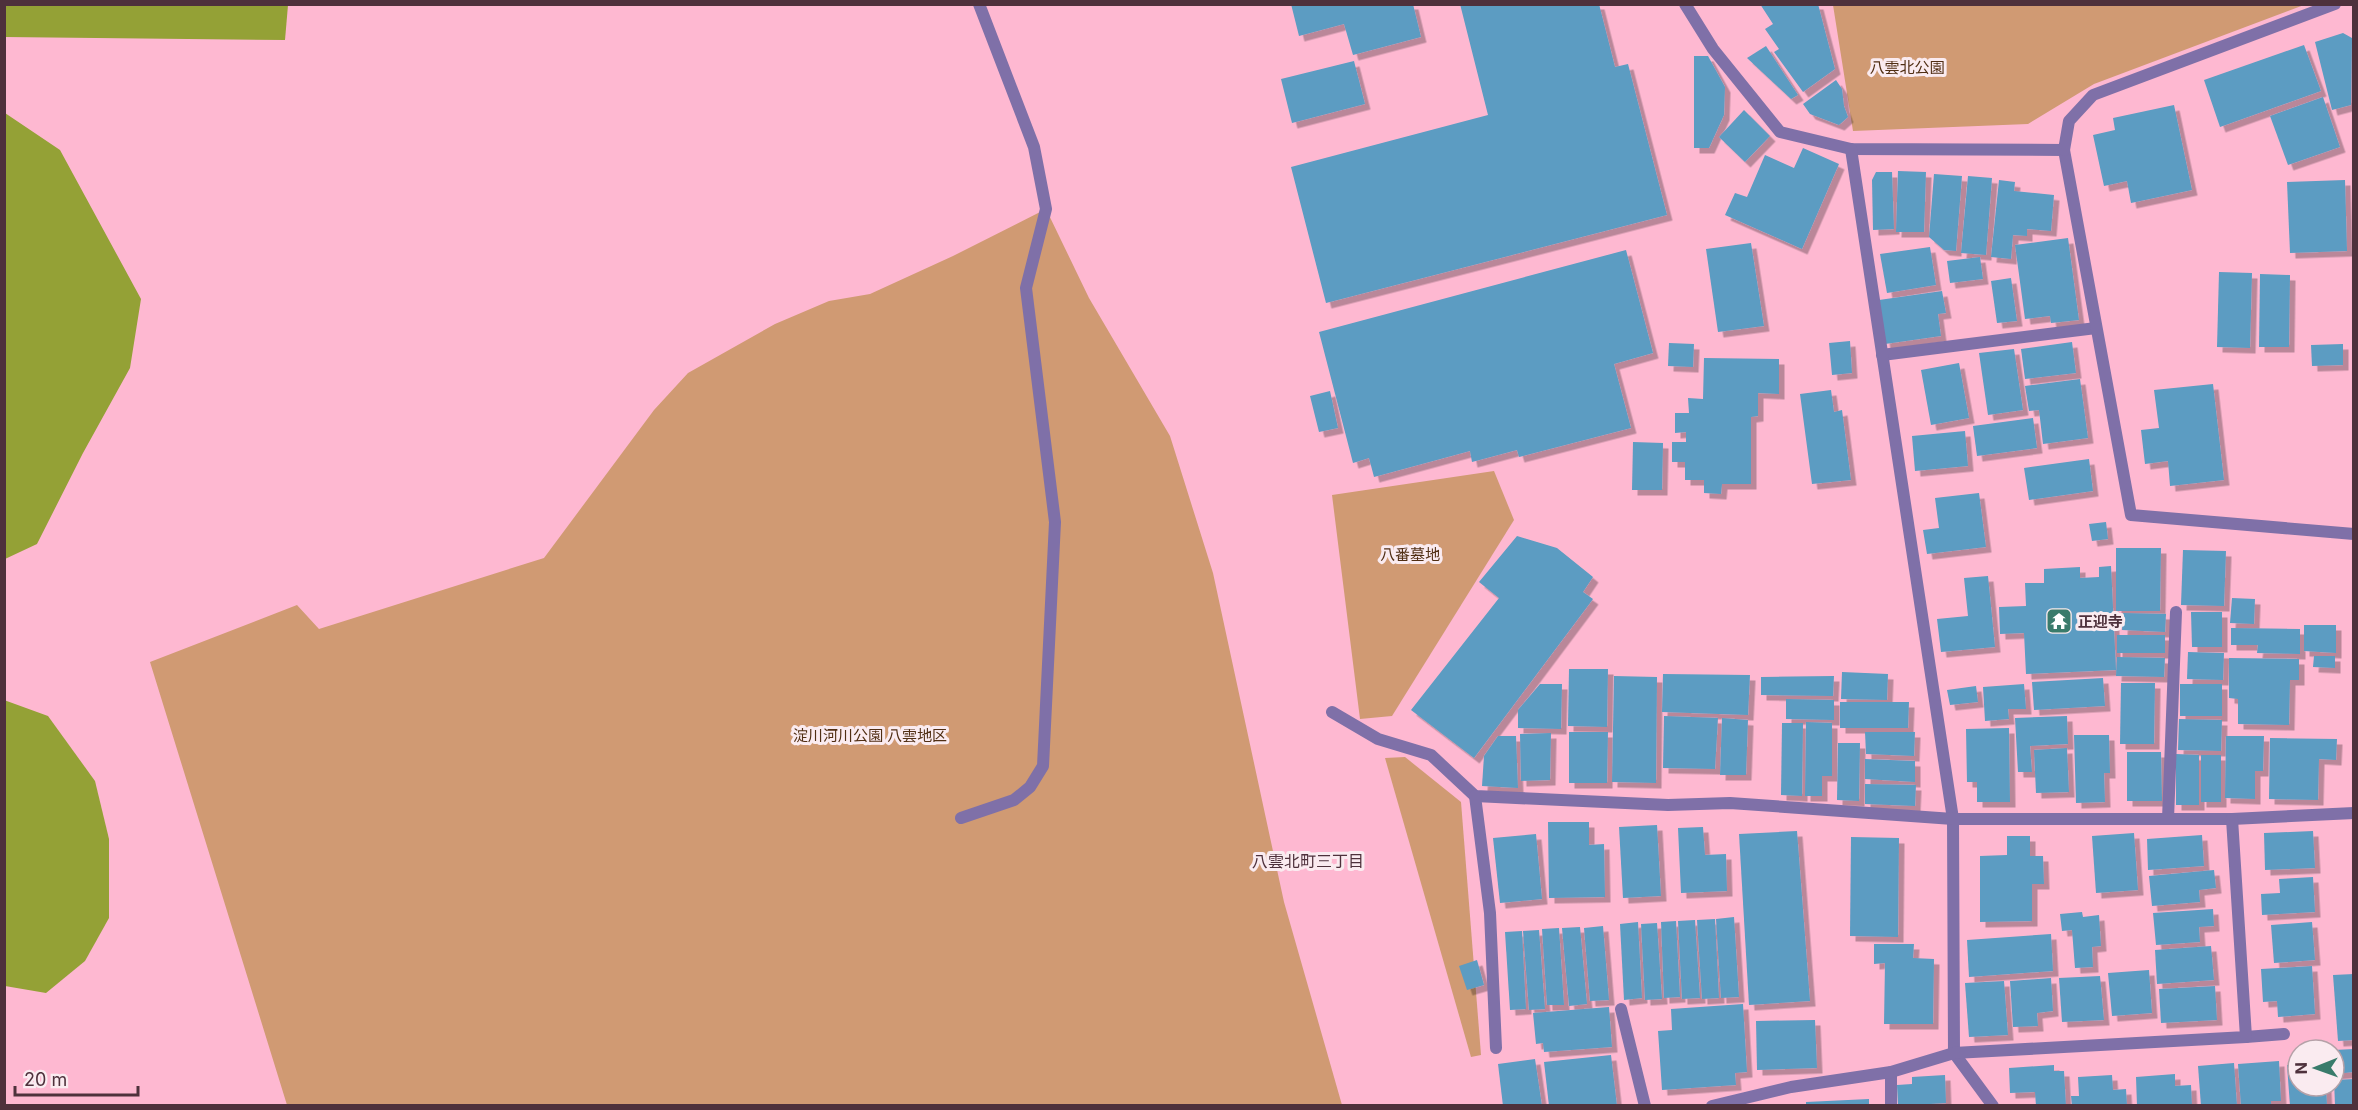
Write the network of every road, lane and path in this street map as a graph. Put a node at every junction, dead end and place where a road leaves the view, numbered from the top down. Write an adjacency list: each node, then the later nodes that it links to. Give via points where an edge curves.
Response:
1 (979, 4): 13 (street, via 1034,147 1046,209 1026,288 1055,522 1043,766 1030,787 1014,800)
2 (1685, 4): 4 (street, via 1713,49 1780,132)
3 (2335, 4): 5 (street, via 2093,94 2069,122)
4 (1851, 150): 5 (street); 7 (street)
5 (2064, 150): 6 (street)
6 (2096, 328): 7 (street); 8 (street, via 2131,515)
7 (1882, 355): 14 (street)
8 (2354, 534)
9 (2176, 612): 15 (street)
10 (1332, 712): 11 (street, via 1378,739 1431,755)
11 (1475, 796): 14 (street, via 1668,805 1730,803); 20 (street, via 1490,913)
12 (2354, 813): 16 (street)
13 (961, 818)
14 (1953, 819): 15 (street); 21 (street)
15 (2168, 819): 16 (street)
16 (2232, 819): 19 (street)
17 (1621, 1009): 23 (street)
18 (2284, 1034): 19 (street)
19 (2246, 1037): 21 (street)
20 (1496, 1048)
21 (1954, 1053): 22 (street); 26 (street)
22 (1891, 1071): 24 (street, via 1791,1087); 25 (street)
23 (1645, 1106)
24 (1712, 1106)
25 (1891, 1106)
26 (1993, 1106)

